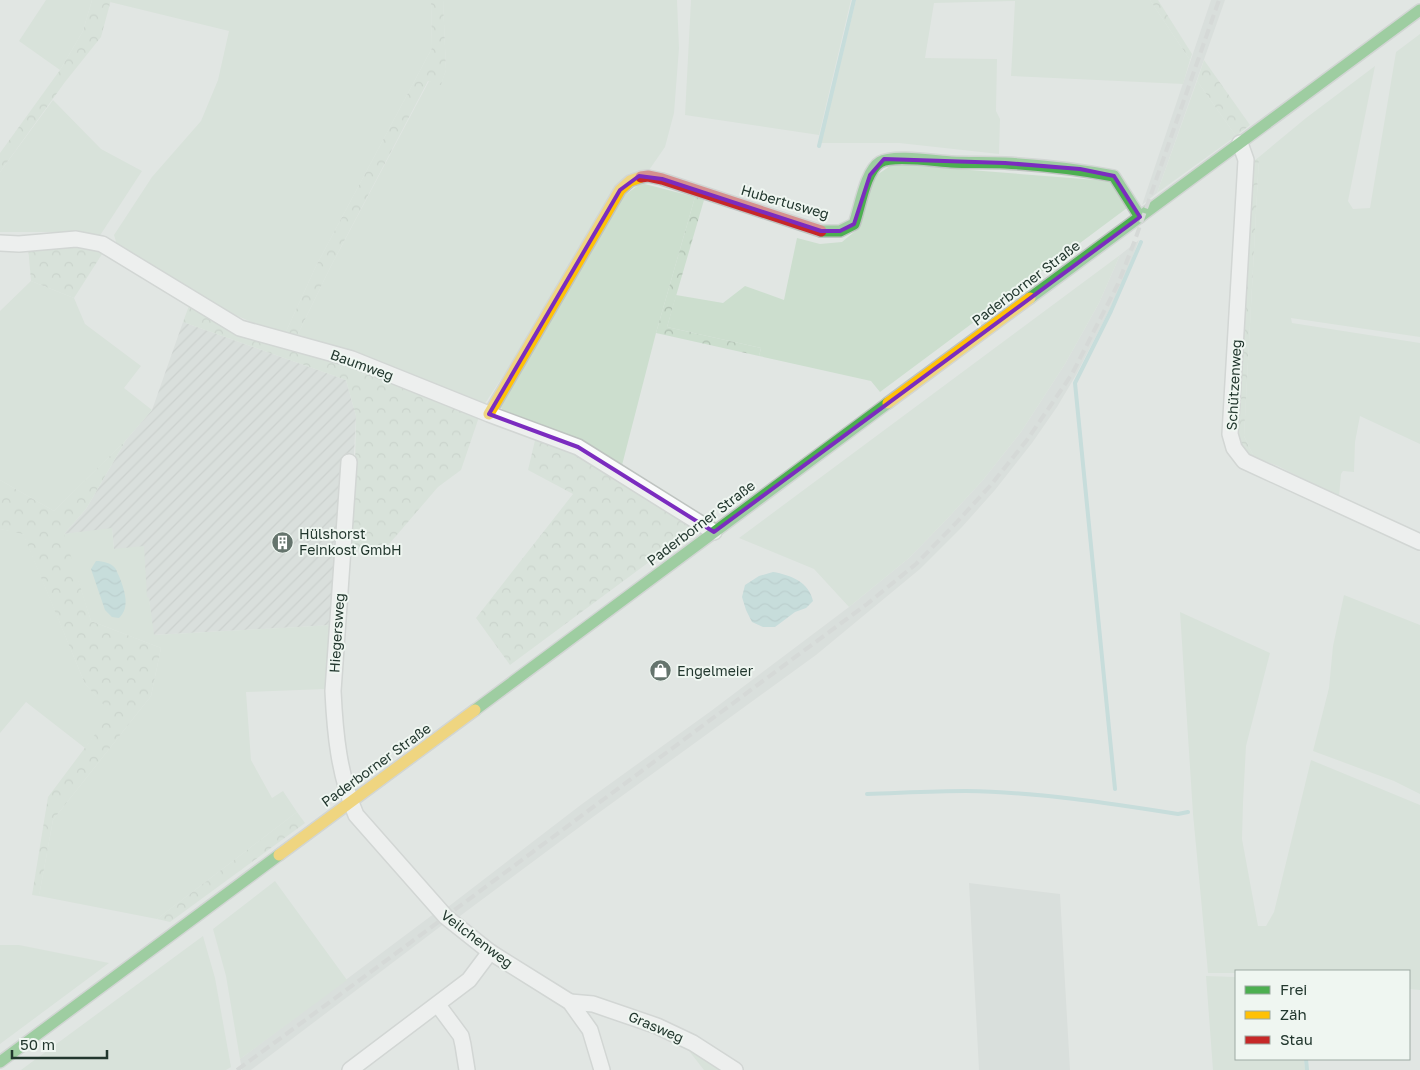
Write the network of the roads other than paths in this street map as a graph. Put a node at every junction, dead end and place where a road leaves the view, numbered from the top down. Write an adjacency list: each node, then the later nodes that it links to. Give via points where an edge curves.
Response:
1 (1420, 10): 2 (main road, Paderborner Straße)
2 (1240, 143): 3 (main road, Paderborner Straße); 8 (street, Schützenweg, via 1246,160 1230,434 1234,448 1244,461)
3 (1140, 217): 5 (main road, Hubertusweg, via 1114,176 1080,169 1014,163 884,159 870,175 854,224 840,231 821,231 662,179 639,176 620,190); 7 (main road, Paderborner Straße)
4 (0, 243): 5 (street, Baumweg, via 76,239 102,244 240,328 352,359)
5 (489, 414): 7 (street, Baumweg, via 578,447)
6 (348, 462): 9 (street, Hiegersweg, via 333,691 340,767)
7 (714, 532): 9 (main road, Paderborner Straße)
8 (1420, 542)
9 (350, 802): 10 (street, Veilchenweg, via 356,815 433,904); 13 (main road, Paderborner Straße)
10 (490, 952): 11 (street, Veilchenweg); 12 (street, via 469,980)
11 (570, 1002): 16 (street, Veilchenweg, via 590,1030); 17 (street, Grasweg, via 593,1004 657,1026 693,1043)
12 (438, 1005): 14 (street); 15 (street, via 461,1036)
13 (0, 1062)
14 (350, 1070)
15 (467, 1070)
16 (602, 1070)
17 (735, 1070)

